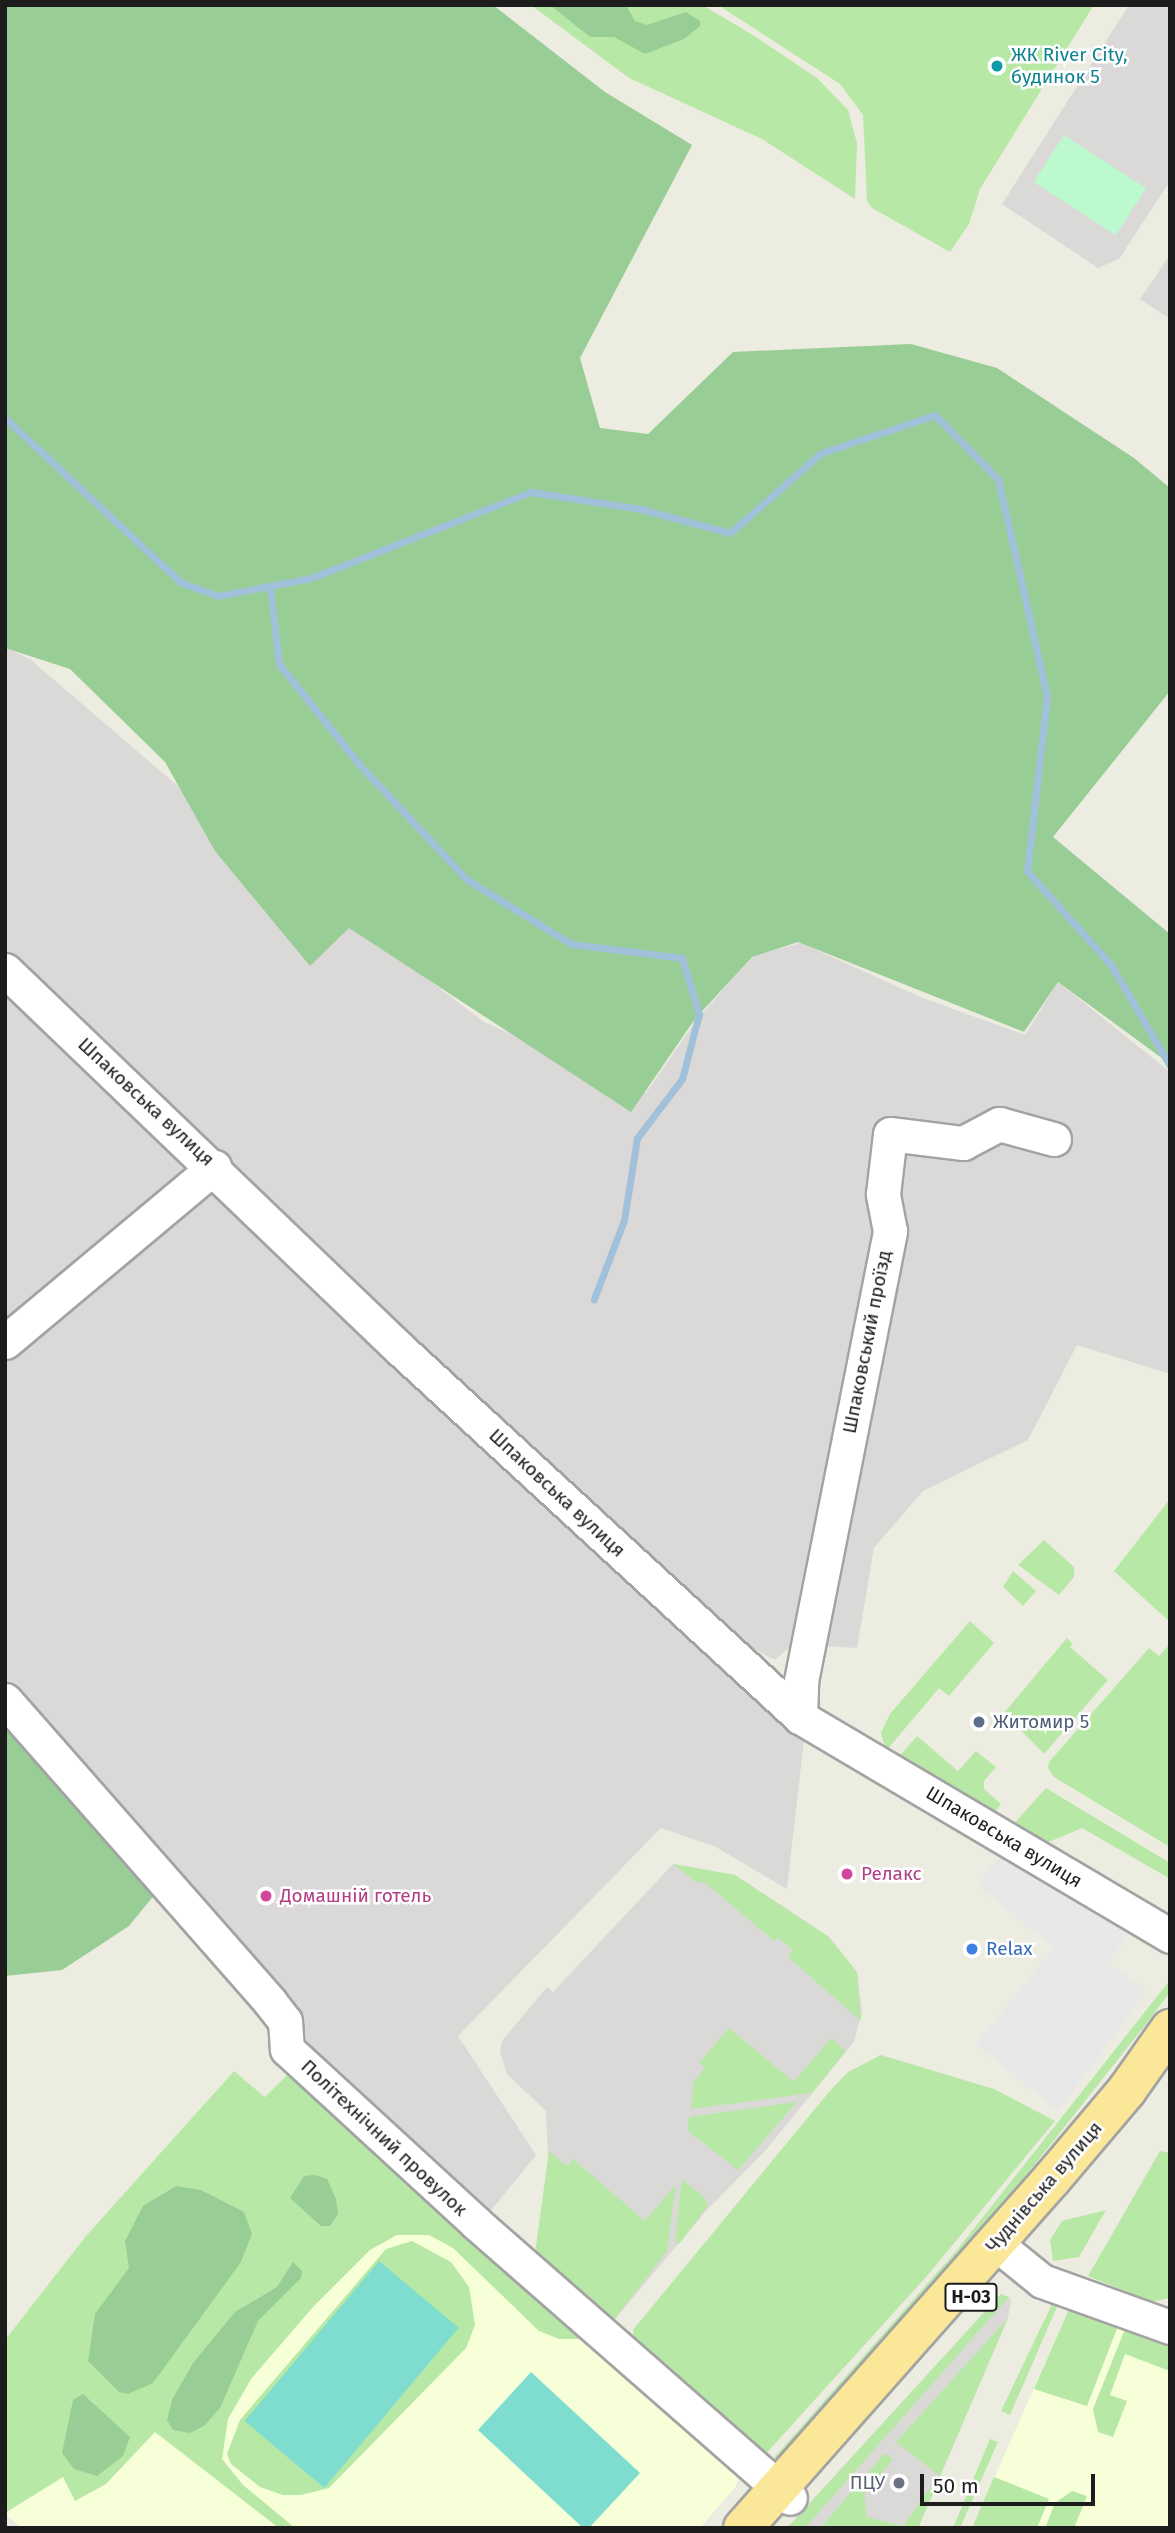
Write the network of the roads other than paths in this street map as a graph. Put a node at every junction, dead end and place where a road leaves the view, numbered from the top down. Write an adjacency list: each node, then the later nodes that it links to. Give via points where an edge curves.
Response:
1 (5, 970): 3 (street, Шпаковська вулиця)
2 (1054, 1139): 6 (street, Шпаковський проїзд, via 999,1124 963,1143 890,1134 883,1194 890,1231 801,1681)
3 (214, 1167): 4 (street); 6 (street, Шпаковська вулиця, via 400,1349)
4 (5, 1342)
5 (5, 1700): 12 (street, Політехнічний провулок, via 270,2002 285,2021 287,2049 476,2224)
6 (800, 1717): 7 (street, Шпаковська вулиця)
7 (1170, 1936)
8 (1170, 2029): 10 (main road, Чуднівська вулиця / Н-03)
9 (1170, 2061): 10 (main road, Чуднівська вулиця / Н-03, via 1077,2179)
10 (1002, 2249): 11 (street, via 1042,2281); 12 (main road, Чуднівська вулиця / Н-03)
11 (1170, 2327)
12 (784, 2493): 13 (main road, Чуднівська вулиця / Н-03); 14 (main road, Чуднівська вулиця / Н-03)
13 (743, 2528)
14 (764, 2528)

